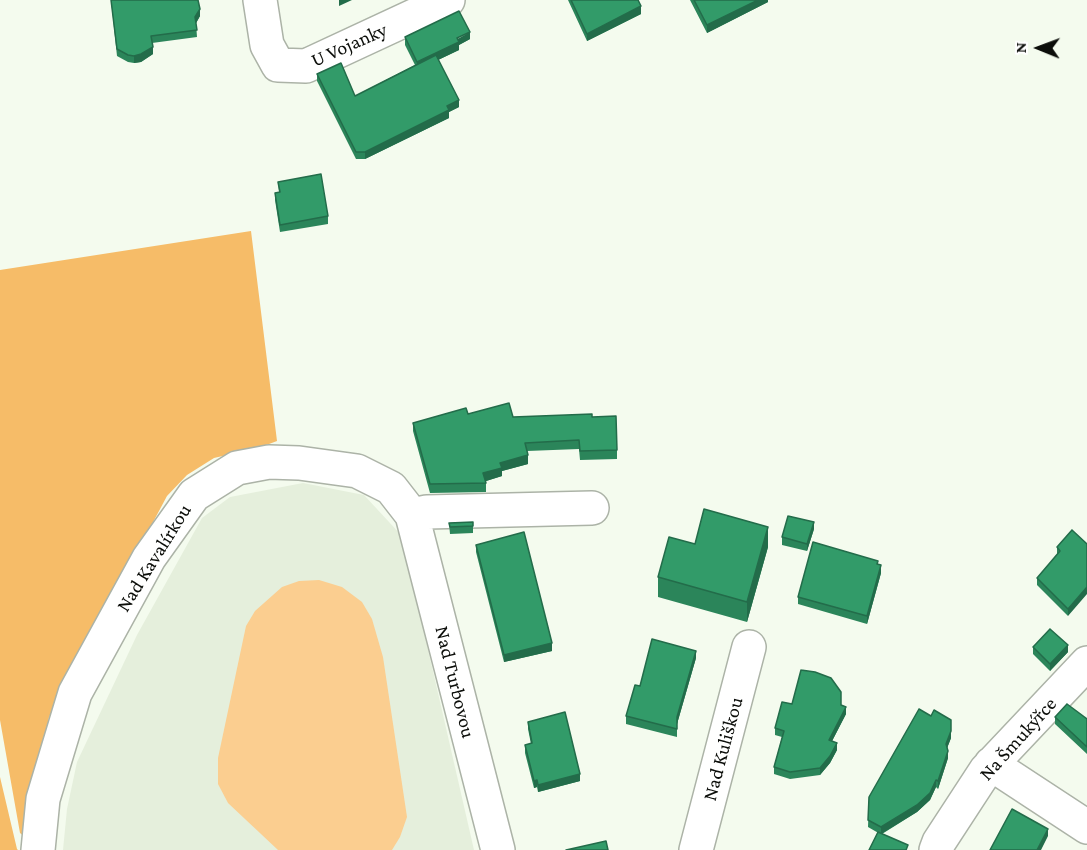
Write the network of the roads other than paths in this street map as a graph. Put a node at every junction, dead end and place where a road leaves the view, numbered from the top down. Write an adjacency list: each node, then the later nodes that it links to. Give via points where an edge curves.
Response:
1 (260, 0): 2 (street, U Vojanky, via 267,45 278,65 306,66)
2 (448, 0)
3 (592, 508): 4 (street)
4 (412, 514): 9 (street, Nad Kavalírkou, via 391,488 357,471 299,463 269,462 237,468 194,495 149,558 75,693 43,799); 10 (street, Nad Turbovou)
5 (750, 647): 11 (street, Nad Kuliškou)
6 (1087, 663): 7 (street, Na Šmukýřce)
7 (991, 764): 8 (street); 12 (street, Na Šmukýřce)
8 (1087, 827)
9 (38, 850)
10 (498, 850)
11 (696, 850)
12 (936, 850)

